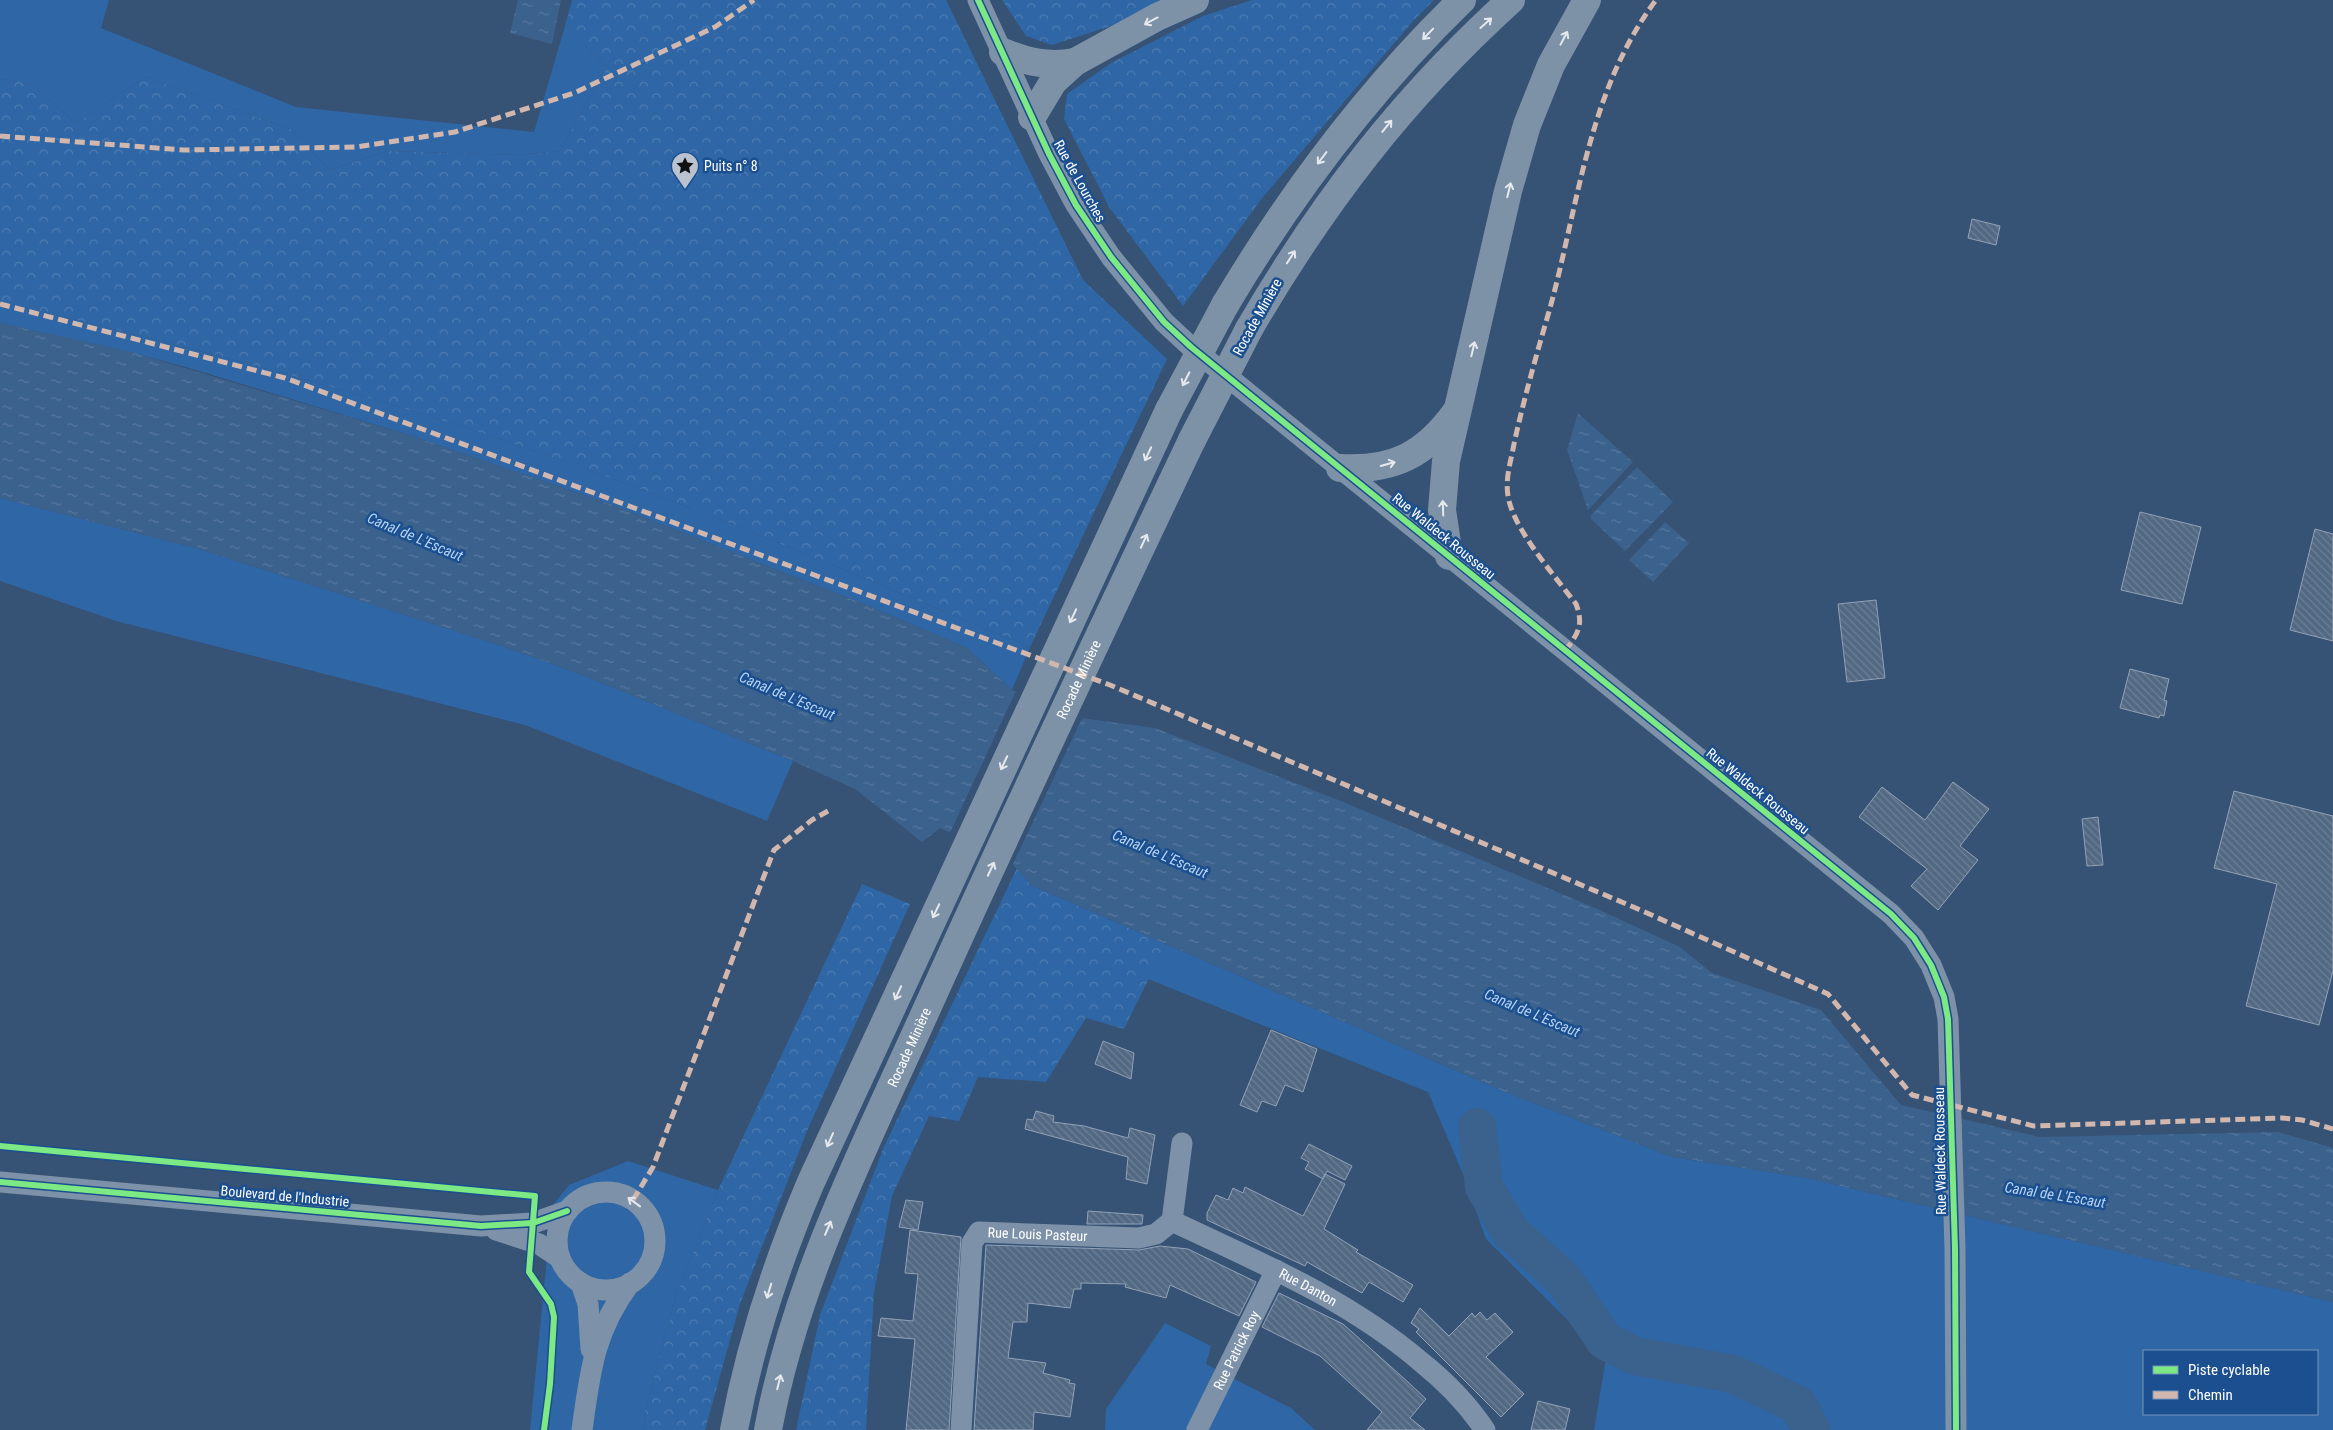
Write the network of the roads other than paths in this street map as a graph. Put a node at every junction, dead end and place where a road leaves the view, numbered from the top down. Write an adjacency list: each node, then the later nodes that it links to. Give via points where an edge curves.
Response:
1 (978, 0): 6 (street, Rue de Lourches)
2 (1194, 0): 7 (highway, one-way to 7)
3 (1462, 0): 24 (highway, one-way to 24, bridge, via 1391,74 1329,150 1268,234 1225,305 1169,410 811,1182 786,1243 755,1340)
4 (1511, 0): 25 (highway, Rocade Minière, one-way to 4, bridge, via 787,1349 811,1271 842,1196 1124,585 1248,329 1308,231 1373,143 1426,83)
5 (1587, 0): 10 (highway, one-way to 5, via 1520,147 1551,65)
6 (1003, 52): 7 (highway, via 1042,64); 8 (street, Rue de Lourches)
7 (1076, 62): 8 (highway, via 1053,82)
8 (1032, 116): 9 (street, Rue de Lourches, via 1066,186 1100,241 1151,308)
9 (1196, 350): 11 (street, Rue Waldeck Rousseau)
10 (1460, 407): 11 (highway, one-way to 10, via 1373,468 1407,458 1439,434); 12 (highway, one-way to 10, via 1442,494 1446,461)
11 (1340, 468): 12 (street, Rue Waldeck Rousseau)
12 (1449, 556): 29 (street, Rue Waldeck Rousseau, via 1903,926 1924,952 1944,996 1950,1038)
13 (1182, 1143): 16 (street)
14 (0, 1182): 17 (street, Boulevard de l'Industrie)
15 (567, 1211): 17 (street, Boulevard de l'Industrie, via 532,1223); 18 (street, via 558,1234); 21 (street, one-way to 15, via 643,1272 654,1250 654,1234 645,1212 626,1196 602,1192 578,1200)
16 (1172, 1221): 19 (street, Rue Danton); 26 (street, Rue Louis Pasteur, via 1156,1234 1140,1238 979,1232 972,1243)
17 (481, 1226): 18 (street, Boulevard de l'Industrie, via 531,1241)
18 (560, 1258): 20 (street)
19 (1276, 1270): 27 (street, Rue Patrick Roy); 28 (street, Rue Danton, via 1344,1305 1391,1336 1452,1389)
20 (582, 1283): 21 (street, via 609,1289); 22 (street, via 588,1304)
21 (630, 1283): 22 (street, via 613,1307)
22 (592, 1362): 23 (street)
23 (582, 1430)
24 (734, 1430)
25 (768, 1430)
26 (961, 1430)
27 (1197, 1430)
28 (1484, 1430)
29 (1956, 1430)

